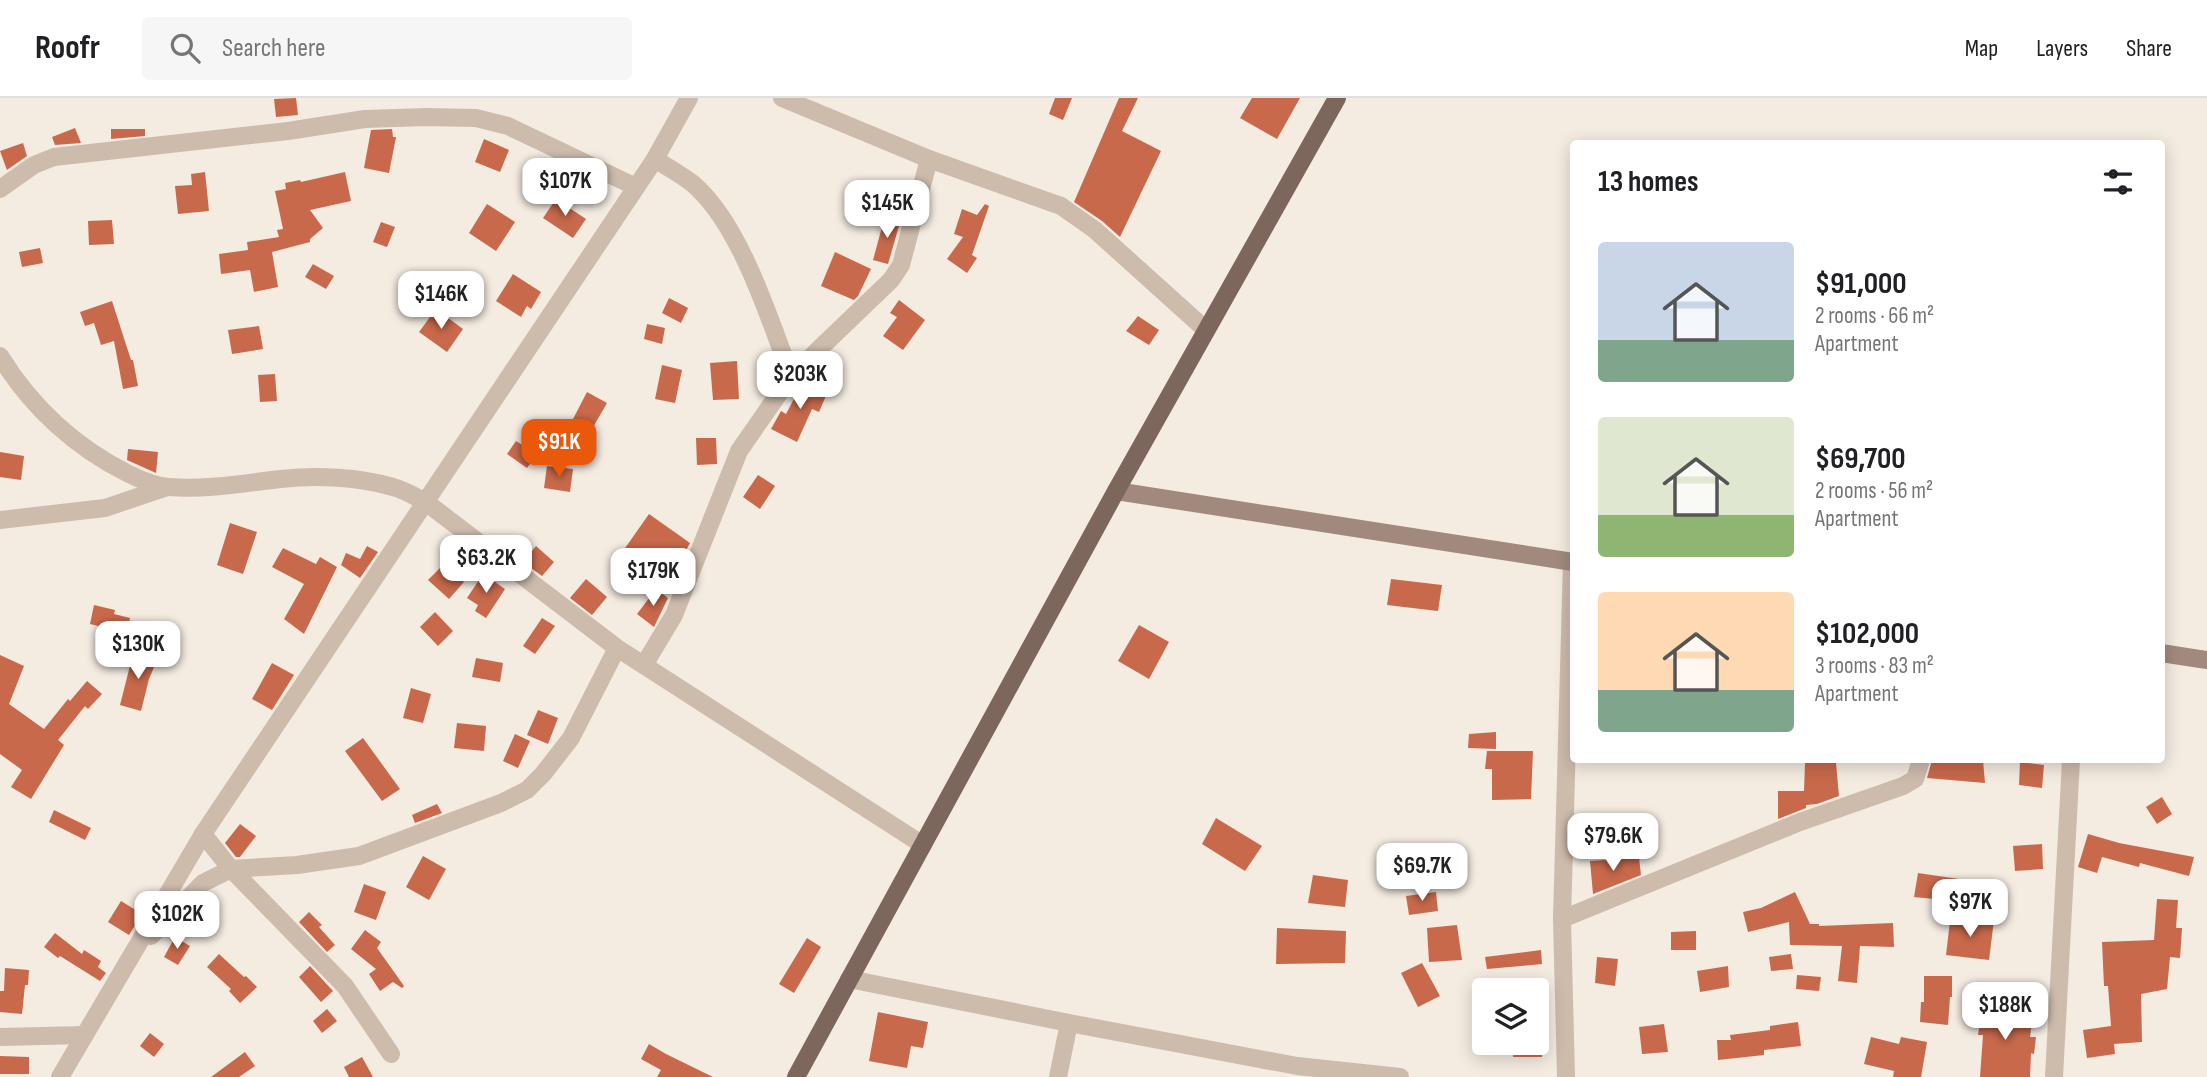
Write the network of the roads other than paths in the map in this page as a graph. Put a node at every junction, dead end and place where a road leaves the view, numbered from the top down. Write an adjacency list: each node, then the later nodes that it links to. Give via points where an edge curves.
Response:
1 (689, 98): 4 (street)
2 (782, 98): 5 (street)
3 (1337, 98): 8 (main road)
4 (655, 159): 6 (street); 10 (street, via 693,184 733,236)
5 (929, 159): 8 (street, via 1061,206 1095,230); 10 (street, via 901,265)
6 (636, 187): 7 (street, via 508,126 476,118 426,117 365,119 54,157); 13 (street)
7 (0, 189)
8 (1206, 330): 12 (main road)
9 (2, 362): 11 (street, via 60,429 89,451 142,480)
10 (791, 376): 20 (street, via 739,451 674,615)
11 (167, 487): 13 (street, via 216,487 285,478 343,479 395,487); 14 (street, via 105,508)
12 (1116, 491): 15 (street); 24 (main road)
13 (427, 503): 16 (street); 23 (street)
14 (0, 520)
15 (1570, 562)
16 (617, 648): 20 (street); 25 (street, via 571,738 527,790 359,856)
17 (2165, 654): 19 (street)
18 (1570, 659): 26 (street)
19 (2207, 660)
20 (644, 665): 24 (street)
21 (1920, 763): 26 (street, via 1915,779 1903,786 1800,822)
22 (2071, 763): 39 (street)
23 (203, 834): 25 (street); 27 (street)
24 (923, 845): 28 (main road)
25 (231, 869): 27 (street, via 203,883); 32 (street, via 345,986)
26 (1562, 919): 38 (street)
27 (136, 950): 30 (street)
28 (849, 979): 29 (street); 35 (main road)
29 (1069, 1023): 33 (street); 36 (street)
30 (85, 1035): 31 (street); 34 (street)
31 (0, 1037)
32 (391, 1054)
33 (1296, 1071): 37 (street)
34 (60, 1077)
35 (796, 1077)
36 (1058, 1077)
37 (1400, 1077)
38 (1566, 1077)
39 (2054, 1077)

